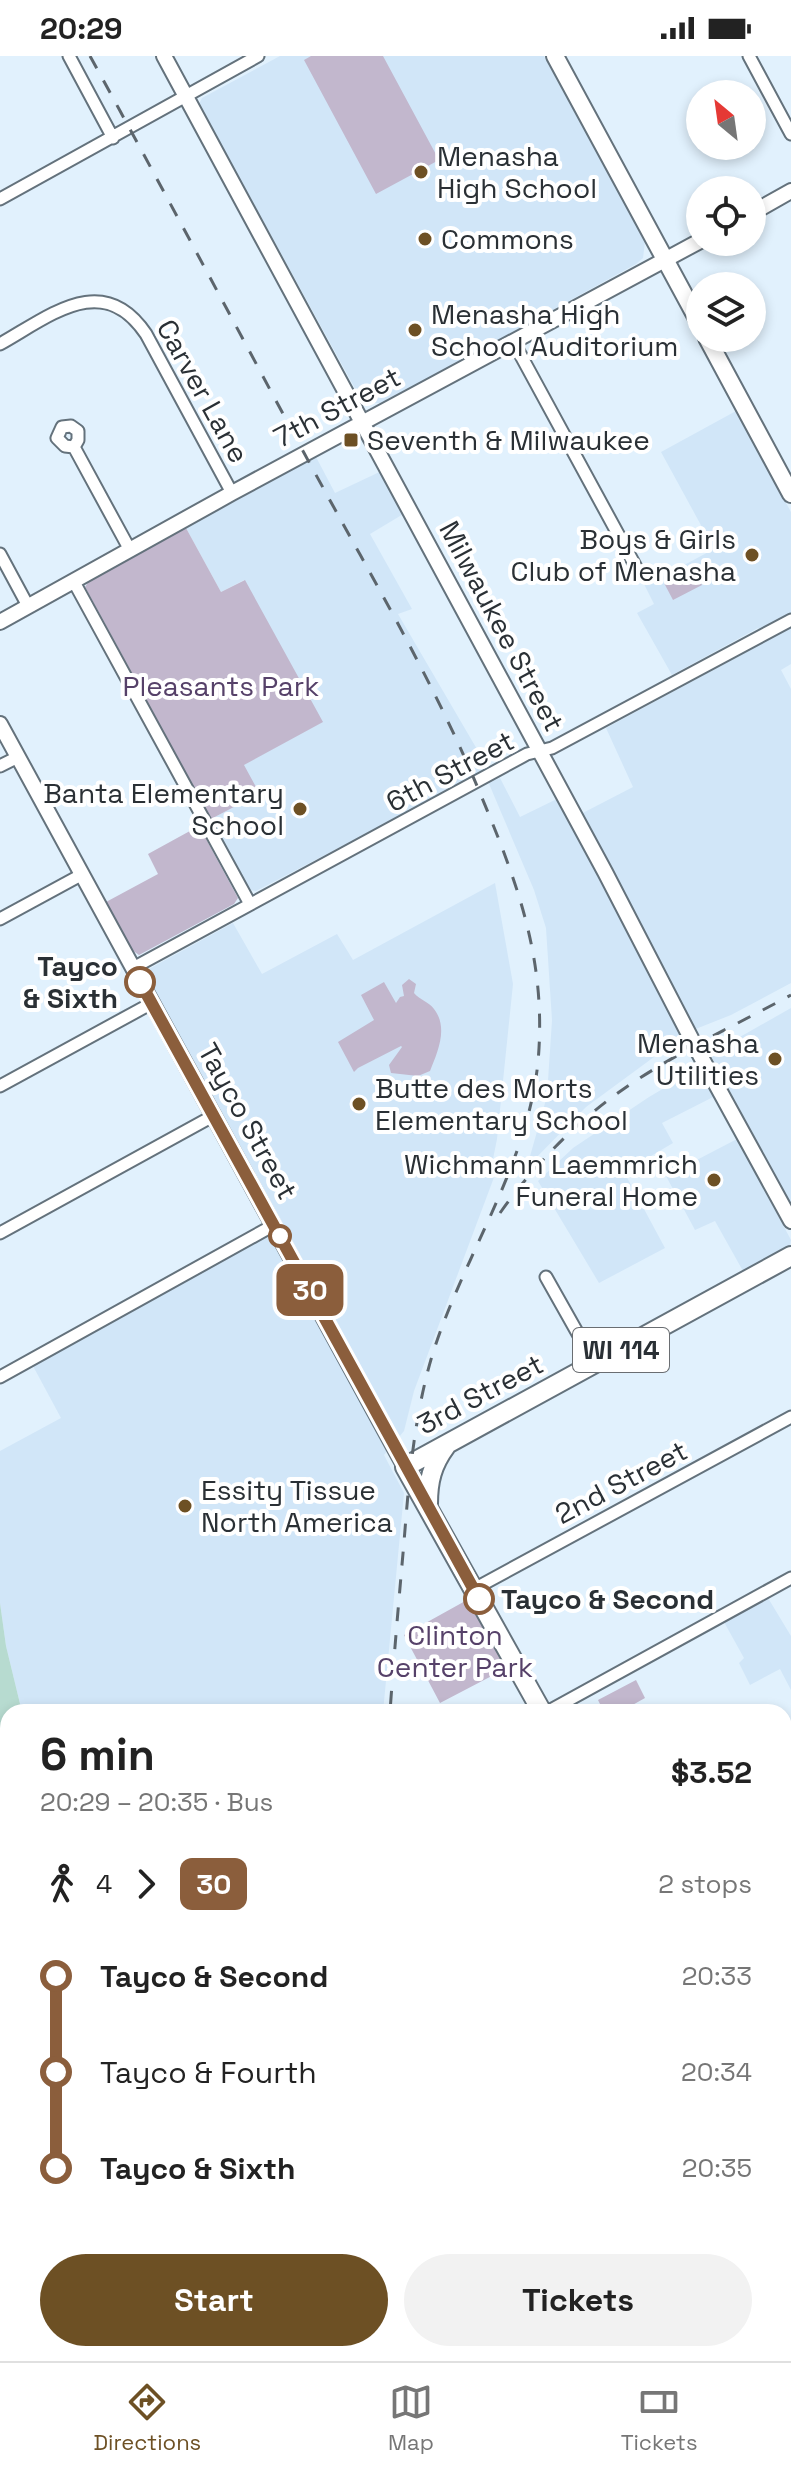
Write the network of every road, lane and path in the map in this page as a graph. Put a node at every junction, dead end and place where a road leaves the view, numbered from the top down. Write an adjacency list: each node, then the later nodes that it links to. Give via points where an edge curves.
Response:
1 (69, 56): 8 (street)
2 (164, 56): 6 (street, Milwaukee Street)
3 (258, 56): 6 (street)
4 (555, 56): 13 (main road)
5 (749, 56): 7 (street)
6 (186, 96): 8 (street); 18 (street, Milwaukee Street)
7 (791, 134)
8 (113, 138): 10 (street)
9 (791, 191): 11 (street)
10 (0, 199)
11 (766, 205)
12 (686, 249): 13 (street, 7th Street)
13 (666, 260): 14 (main road); 15 (street, 7th Street)
14 (686, 298)
15 (513, 341): 18 (street, 7th Street); 24 (street)
16 (0, 344): 20 (street, Carver Lane, via 78,302 102,301 125,311 146,334)
17 (715, 352): 21 (main road)
18 (363, 423): 20 (street, 7th Street); 30 (street, Milwaukee Street)
19 (74, 447): 22 (street)
20 (232, 493): 22 (street, 7th Street)
21 (791, 494)
22 (130, 550): 25 (street, 7th Street)
23 (0, 554): 26 (street)
24 (637, 569)
25 (74, 582): 26 (street, 7th Street); 34 (street)
26 (28, 606): 28 (street, 7th Street)
27 (791, 620): 30 (street, 6th Street)
28 (0, 622)
29 (0, 724): 31 (street, Tayco Street)
30 (540, 751): 34 (street, 6th Street); 40 (street, Milwaukee Street)
31 (18, 757): 32 (street); 33 (street, Tayco Street)
32 (0, 766)
33 (81, 875): 35 (street); 36 (street, Tayco Street)
34 (250, 904): 36 (street, 6th Street)
35 (0, 919)
36 (133, 968): 37 (street, Tayco Street)
37 (152, 1003): 38 (street); 39 (street, Tayco Street)
38 (0, 1086)
39 (213, 1116): 41 (street, Tayco Street); 42 (street)
40 (791, 1221)
41 (274, 1225): 46 (street); 49 (street, Tayco Street)
42 (0, 1233)
43 (791, 1256): 45 (main road, 3rd Street / WI 114)
44 (546, 1277): 45 (street)
45 (595, 1364): 48 (main road, 3rd Street / WI 114)
46 (0, 1377)
47 (791, 1417): 52 (street, 2nd Street)
48 (450, 1442): 49 (main road, 3rd Street / WI 114); 50 (main road, via 429,1478)
49 (405, 1467): 50 (main road, Tayco Street)
50 (428, 1507): 52 (main road, Tayco Street)
51 (791, 1578): 54 (street)
52 (474, 1589): 53 (main road, Tayco Street)
53 (540, 1704)
54 (560, 1704)

